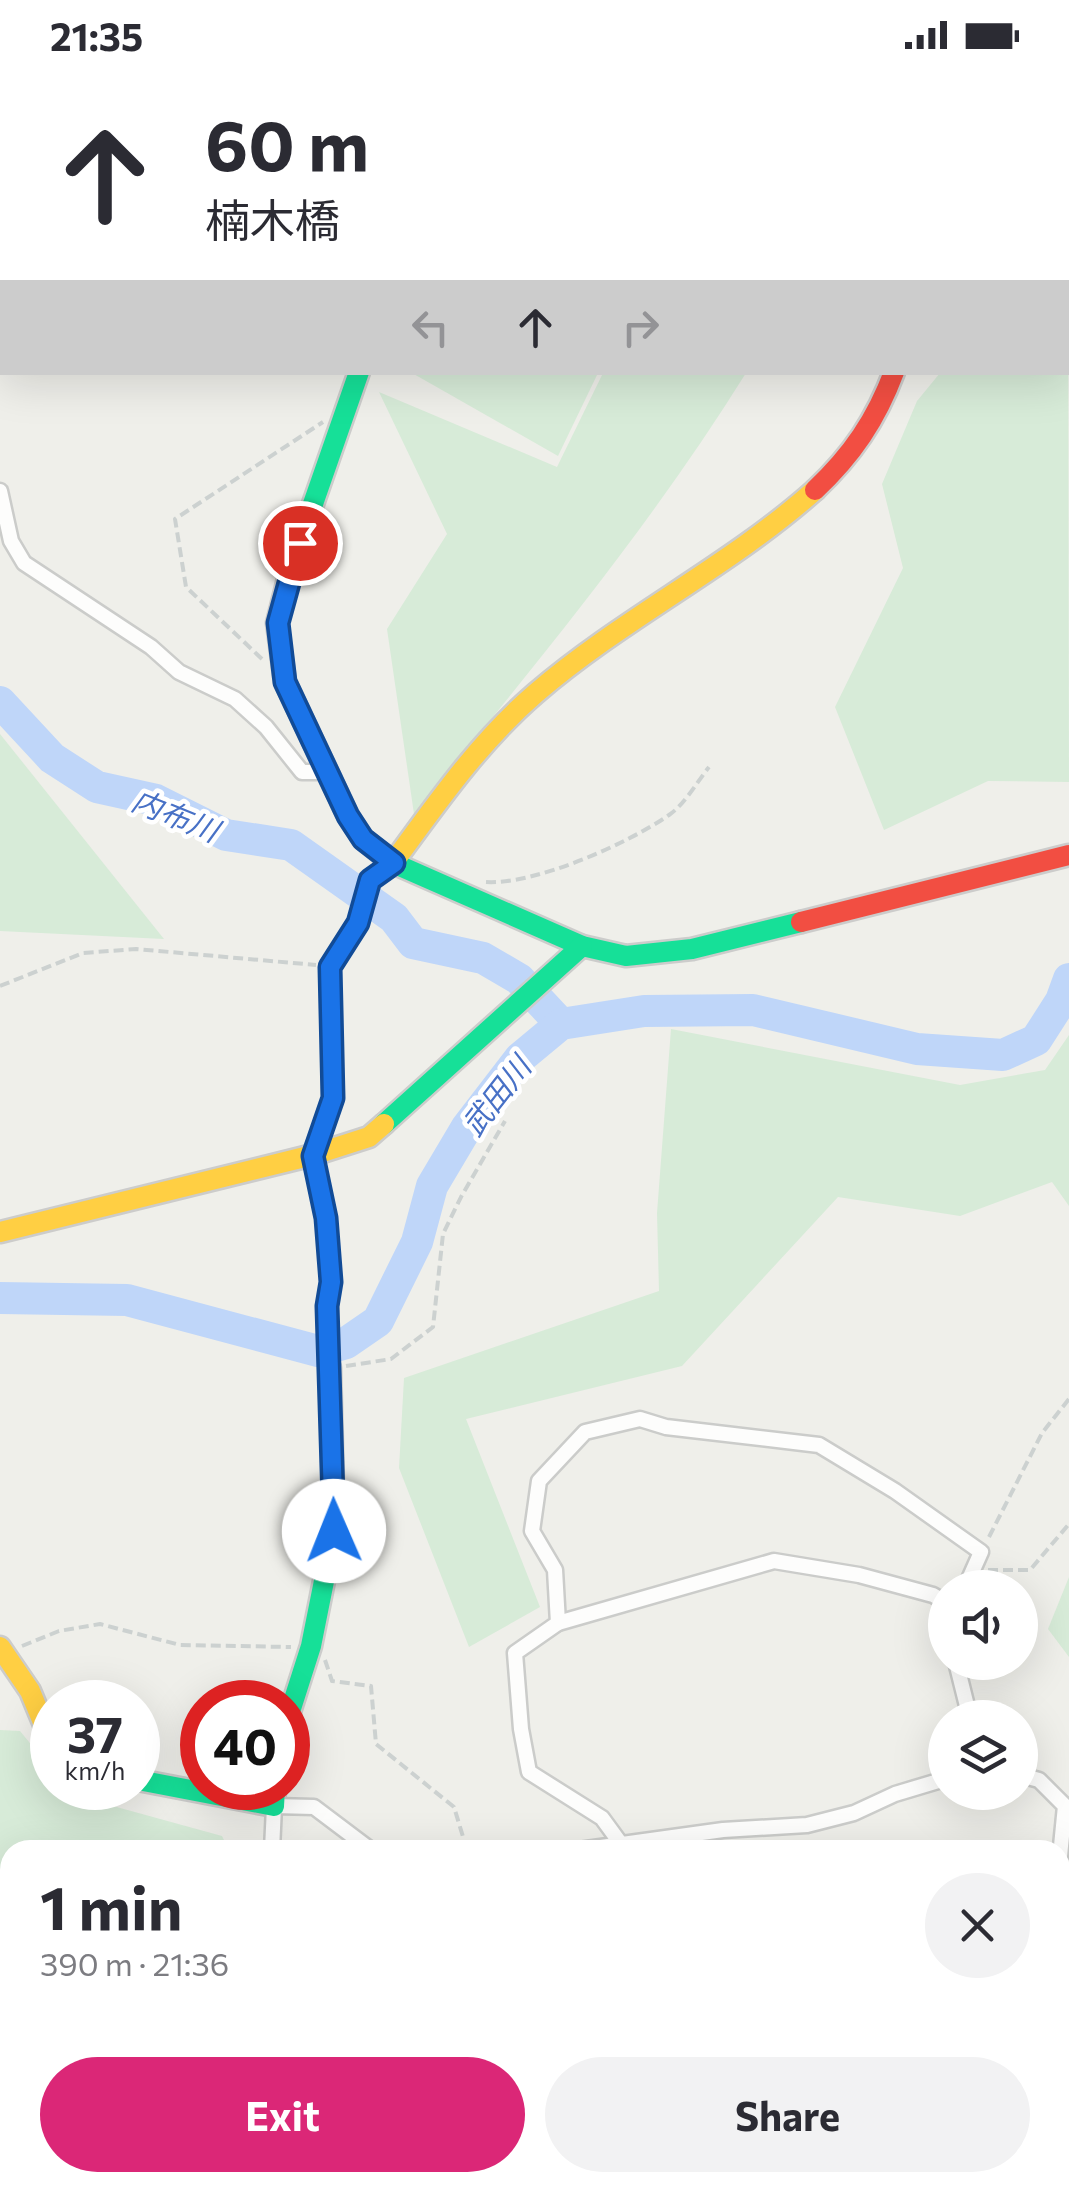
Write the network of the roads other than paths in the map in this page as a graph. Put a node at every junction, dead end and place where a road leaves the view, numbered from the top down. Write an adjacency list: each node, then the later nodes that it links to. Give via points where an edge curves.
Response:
1 (357, 375): 4 (street, via 278,623 285,682)
2 (893, 375): 6 (street, via 857,449 803,502 615,630 533,696 428,812)
3 (0, 490): 4 (street, via 11,541 24,564 179,672 235,699 302,772)
4 (327, 772): 6 (street, via 363,839)
5 (1069, 855): 7 (street, via 692,949 626,956)
6 (394, 863): 7 (street); 8 (street, via 370,880 358,923 330,967 333,1098)
7 (574, 952): 8 (street, via 370,1137)
8 (313, 1156): 9 (street); 10 (street, via 326,1218)
9 (0, 1232)
10 (330, 1368): 15 (street, via 334,1531)
11 (973, 1570): 13 (street, via 982,1552 819,1445 666,1427 640,1418 585,1432 539,1481 532,1531 555,1570)
12 (928, 1594): 13 (street, via 774,1561)
13 (558, 1623): 23 (street, via 515,1653 529,1772 602,1818)
14 (3, 1650): 16 (street)
15 (300, 1680)
16 (30, 1692)
17 (1038, 1780): 25 (street, via 1066,1806)
18 (928, 1784): 24 (street, via 807,1825)
19 (310, 1806): 22 (street)
20 (273, 1810): 21 (street)
21 (272, 1840)
22 (358, 1840)
23 (618, 1840)
24 (650, 1840)
25 (1062, 1840)

